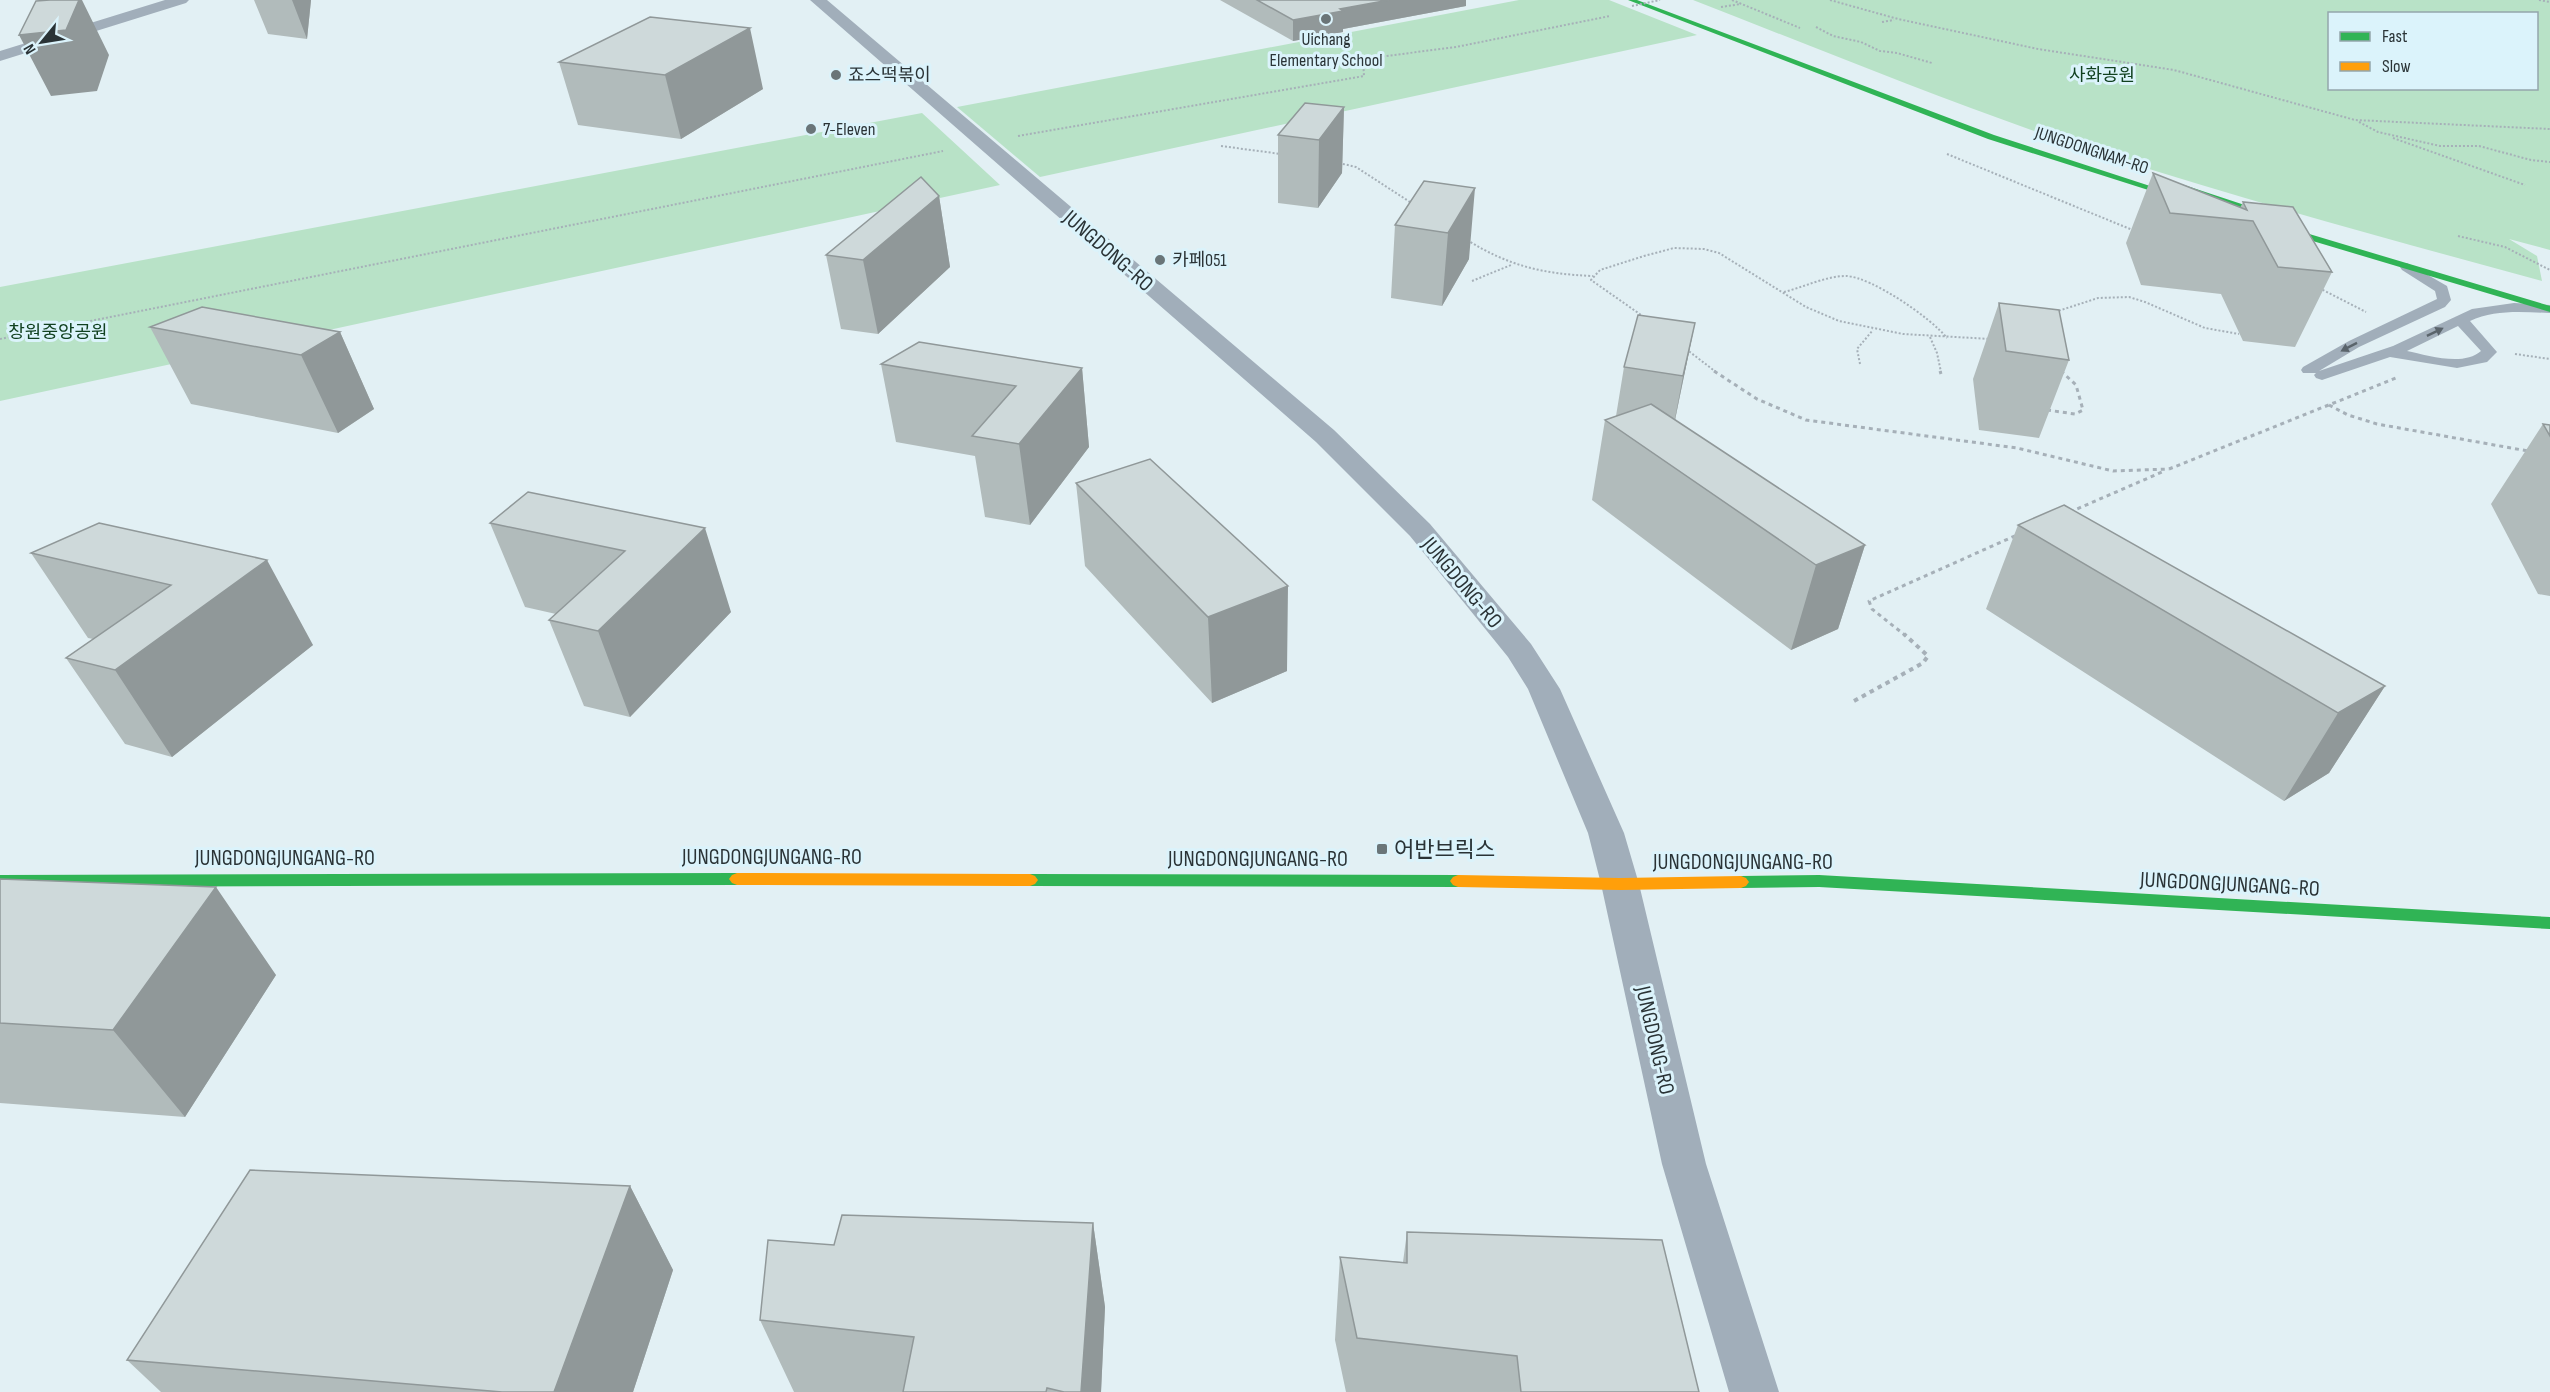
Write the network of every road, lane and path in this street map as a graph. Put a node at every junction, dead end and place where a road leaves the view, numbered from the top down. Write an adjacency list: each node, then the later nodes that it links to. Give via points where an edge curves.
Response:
1 (181, 0): 17 (street)
2 (818, 0): 73 (street, JUNGDONG-RO, via 1325,436 1420,530 1520,651 1544,689 1606,834)
3 (1651, 0): 41 (street, JUNGDONGNAM-RO, via 1993,128 2328,233)
4 (1660, 0): 10 (path, bridge)
5 (1732, 0): 16 (path)
6 (1830, 0): 11 (path)
7 (2539, 0): 9 (path)
8 (1855, 2): 11 (path)
9 (2550, 2)
10 (1632, 3): 35 (street, JUNGDONGNAM-RO, via 1991,137)
11 (1847, 5): 13 (path)
12 (1613, 15): 22 (path, via 1456,47 1363,59 1364,76)
13 (1898, 19): 14 (path); 19 (path, via 2038,49 2174,70)
14 (1882, 22)
15 (1816, 27): 18 (path, via 1880,51)
16 (1800, 28)
17 (0, 56)
18 (1932, 63)
19 (2355, 120): 20 (path); 21 (path)
20 (2550, 129)
21 (2378, 132): 28 (path, via 2440,146 2479,146); 29 (path)
22 (1008, 138)
23 (1221, 147): 26 (path)
24 (943, 151): 52 (path)
25 (1947, 154): 31 (path)
26 (1287, 155)
27 (1332, 161): 30 (path, via 1356,167)
28 (2550, 162)
29 (2525, 185)
30 (1413, 204)
31 (2137, 231)
32 (2458, 236): 36 (path, via 2505,248)
33 (1463, 237): 34 (path)
34 (1511, 265): 37 (path, via 1550,274); 38 (path)
35 (2404, 266): 42 (street, JUNGDONGNAM-RO); 57 (lane, one-way to 57, via 2442,289 2444,300 2354,344 2315,373)
36 (2550, 270)
37 (1593, 276): 40 (path, via 1600,270 1692,246 1719,253); 46 (path, via 1591,280 1600,288)
38 (1472, 281)
39 (2317, 287): 44 (path)
40 (1784, 293): 47 (path, via 1817,313); 51 (path, via 1851,276 1874,285 1929,319)
41 (2550, 296)
42 (2550, 309): 45 (lane, via 2498,308)
43 (2049, 314): 48 (path, via 2102,297 2121,296 2145,302 2206,330)
44 (2372, 314)
45 (2462, 319): 57 (lane, one-way to 45); 57 (lane, via 2470,333 2484,343 2489,352 2485,358 2460,363)
46 (1649, 321)
47 (1873, 329): 50 (path); 61 (path, via 1857,349)
48 (2239, 334)
49 (1993, 336): 53 (path)
50 (1930, 337): 51 (path); 63 (path)
51 (1947, 338): 53 (path)
52 (0, 339)
53 (1988, 339): 54 (path)
54 (1998, 340)
55 (1680, 345): 68 (path, via 1755,400 1806,420 2017,448 2113,471)
56 (2509, 349): 58 (path)
57 (2388, 352)
58 (2511, 354): 59 (path); 60 (path)
59 (2550, 359)
60 (2512, 360)
61 (1860, 364)
62 (2050, 365): 66 (path, via 2076,385 2083,410 2075,414)
63 (1941, 374)
64 (2402, 376): 65 (path)
65 (2328, 405): 67 (path, via 2348,416 2377,424); 68 (path)
66 (2045, 410)
67 (2538, 452)
68 (2169, 469): 69 (path)
69 (2061, 516)
70 (2018, 535): 71 (path, via 1869,601 1872,609 1928,656 1923,663)
71 (1854, 701)
72 (0, 881): 73 (street, JUNGDONGJUNGANG-RO, via 510,878)
73 (1620, 884): 74 (street, JUNGDONGJUNGANG-RO, via 1819,881); 75 (street, JUNGDONG-RO, via 1684,1164)
74 (2550, 923)
75 (1754, 1392)

